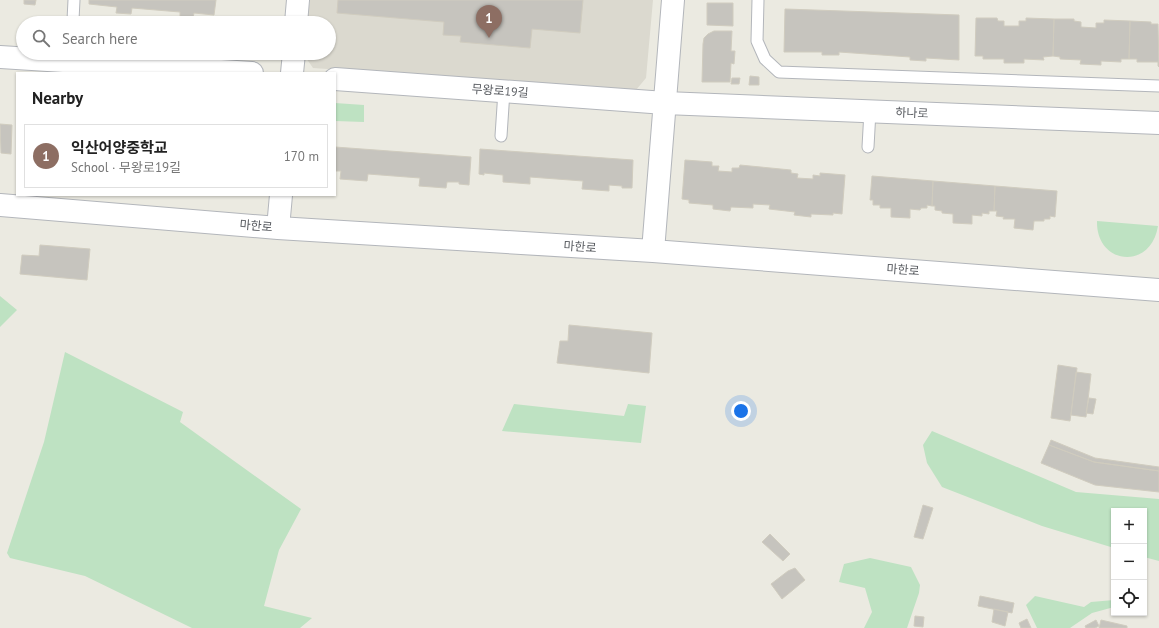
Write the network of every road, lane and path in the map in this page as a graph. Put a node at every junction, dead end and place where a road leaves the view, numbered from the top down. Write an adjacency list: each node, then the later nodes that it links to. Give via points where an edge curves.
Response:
1 (74, 0): 5 (lane)
2 (298, 0): 6 (street)
3 (673, 0): 17 (street)
4 (758, 0): 15 (lane, via 757,41 765,59 779,72)
5 (73, 16)
6 (297, 16)
7 (0, 57): 8 (street)
8 (16, 59)
9 (27, 60): 11 (street)
10 (293, 60): 13 (street)
11 (98, 68): 12 (street)
12 (221, 72)
13 (292, 72)
14 (336, 79): 16 (street, 무왕로19길)
15 (1159, 86)
16 (504, 91): 17 (street, 무왕로19길); 20 (lane)
17 (665, 103): 18 (street, 하나로); 25 (street)
18 (870, 111): 19 (street, 하나로); 21 (lane)
19 (1159, 123)
20 (501, 136)
21 (868, 147)
22 (281, 196): 24 (street)
23 (0, 205): 24 (street, 마한로)
24 (278, 228): 25 (street, 마한로)
25 (653, 251): 26 (street, 마한로)
26 (1159, 290)

